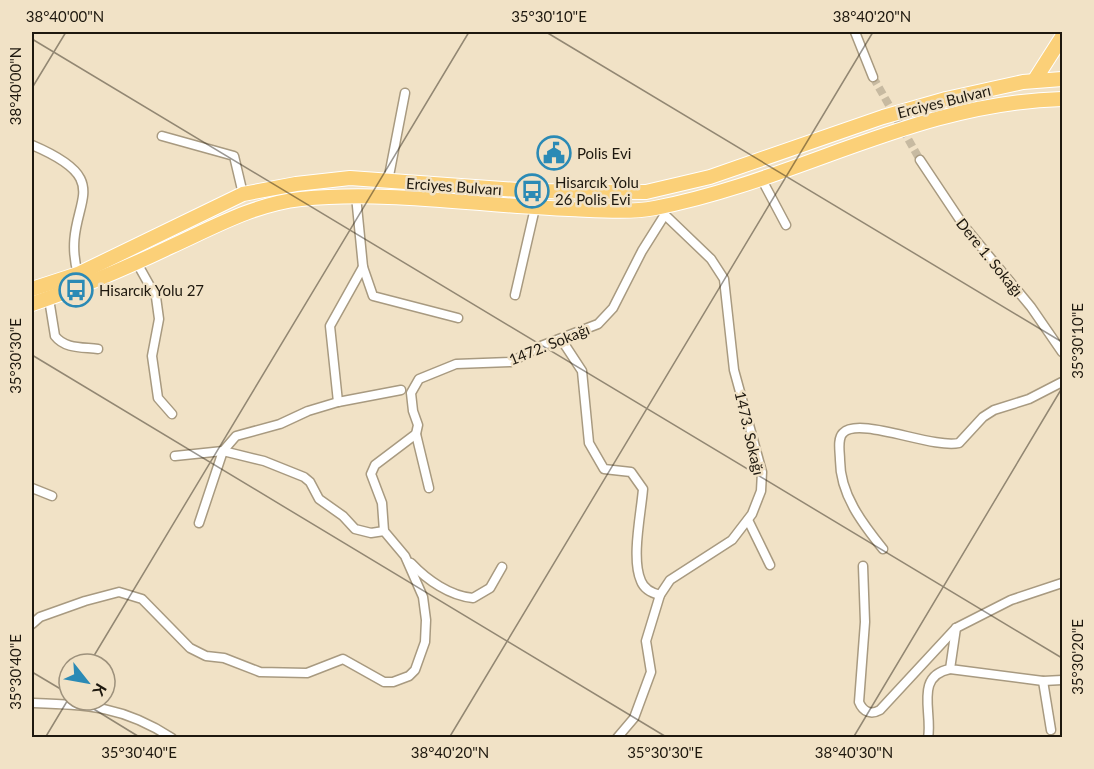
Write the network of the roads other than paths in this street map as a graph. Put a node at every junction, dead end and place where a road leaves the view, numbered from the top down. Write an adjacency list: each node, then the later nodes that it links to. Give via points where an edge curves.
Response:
1 (855, 32): 3 (street)
2 (1062, 37): 5 (highway)
3 (873, 76)
4 (1062, 78): 5 (highway, Erciyes Bulvarı); 7 (street)
5 (1034, 81): 12 (highway, Erciyes Bulvarı, via 883,117 710,177 646,192 532,191)
6 (405, 93): 12 (street)
7 (1062, 99): 11 (highway, Erciyes Bulvarı, via 1025,100 948,113)
8 (162, 136): 13 (street, via 234,156)
9 (32, 145): 20 (street, via 60,157 76,170 82,181 85,194 73,238)
10 (920, 160): 28 (street, Dere 1. Sokağı, via 964,226 1031,307)
11 (761, 178): 16 (highway, Erciyes Bulvarı); 17 (street)
12 (388, 181): 13 (highway, Erciyes Bulvarı, via 350,178)
13 (243, 194): 20 (highway, Erciyes Bulvarı)
14 (356, 196): 15 (highway, Erciyes Bulvarı); 18 (highway, Erciyes Bulvarı, via 298,199 249,211); 19 (street)
15 (535, 208): 16 (highway, Erciyes Bulvarı); 22 (street)
16 (663, 211): 26 (street, 1472. Sokağı, via 613,308 598,324); 39 (street, 1473. Sokağı, via 711,259 724,279 734,370 762,472 761,491)
17 (786, 225)
18 (137, 263): 23 (highway, Erciyes Bulvarı); 32 (street, via 156,297 159,319 152,356 158,398)
19 (363, 267): 25 (street, via 373,296); 31 (street, via 330,326)
20 (78, 274): 21 (highway, Erciyes Bulvarı)
21 (32, 289)
22 (516, 295)
23 (49, 298): 24 (highway, Erciyes Bulvarı); 27 (street, via 58,340 68,346)
24 (32, 304)
25 (458, 318)
26 (561, 339): 33 (street, 1472. Sokağı, via 511,362 456,364 419,379 411,393); 48 (street, via 582,371 589,443 604,469 631,472 644,489 637,544 640,579 644,587)
27 (98, 349)
28 (1062, 352)
29 (1062, 382): 42 (street, via 1029,399 994,410 964,440 954,444 915,440 873,428 848,429 842,434 842,485 866,529)
30 (401, 390): 31 (street)
31 (338, 402): 34 (street, via 236,436)
32 (172, 414)
33 (417, 434): 37 (street, 1472. Sokağı); 41 (street, via 371,470)
34 (223, 451): 35 (street); 40 (street); 41 (street, via 264,461 303,477 319,499 355,529)
35 (175, 456)
36 (32, 488): 38 (street)
37 (429, 488)
38 (52, 496)
39 (748, 520): 44 (street); 48 (street, 1473. Sokağı, via 732,540 670,580)
40 (199, 522)
41 (384, 531): 43 (street)
42 (883, 549)
43 (405, 556): 46 (street, via 423,576 468,597 479,596 490,588); 49 (street, via 423,597 425,642 415,670 393,682 384,682 343,659 316,671 270,673 206,656 190,648 142,599 131,594 107,594 40,617)
44 (770, 565)
45 (863, 566): 50 (street, via 865,622 859,702 863,710 880,710)
46 (502, 567)
47 (1062, 583): 50 (street, via 1011,600)
48 (660, 595): 57 (street, 1473. Sokağı, via 646,641 651,672 634,718)
49 (32, 624)
50 (956, 628): 51 (street)
51 (950, 669): 53 (street); 58 (street, via 937,674 928,685)
52 (1062, 680): 53 (street)
53 (1043, 681): 55 (street)
54 (32, 703): 56 (street, via 127,713)
55 (1051, 730)
56 (172, 738)
57 (617, 738)
58 (928, 738)

